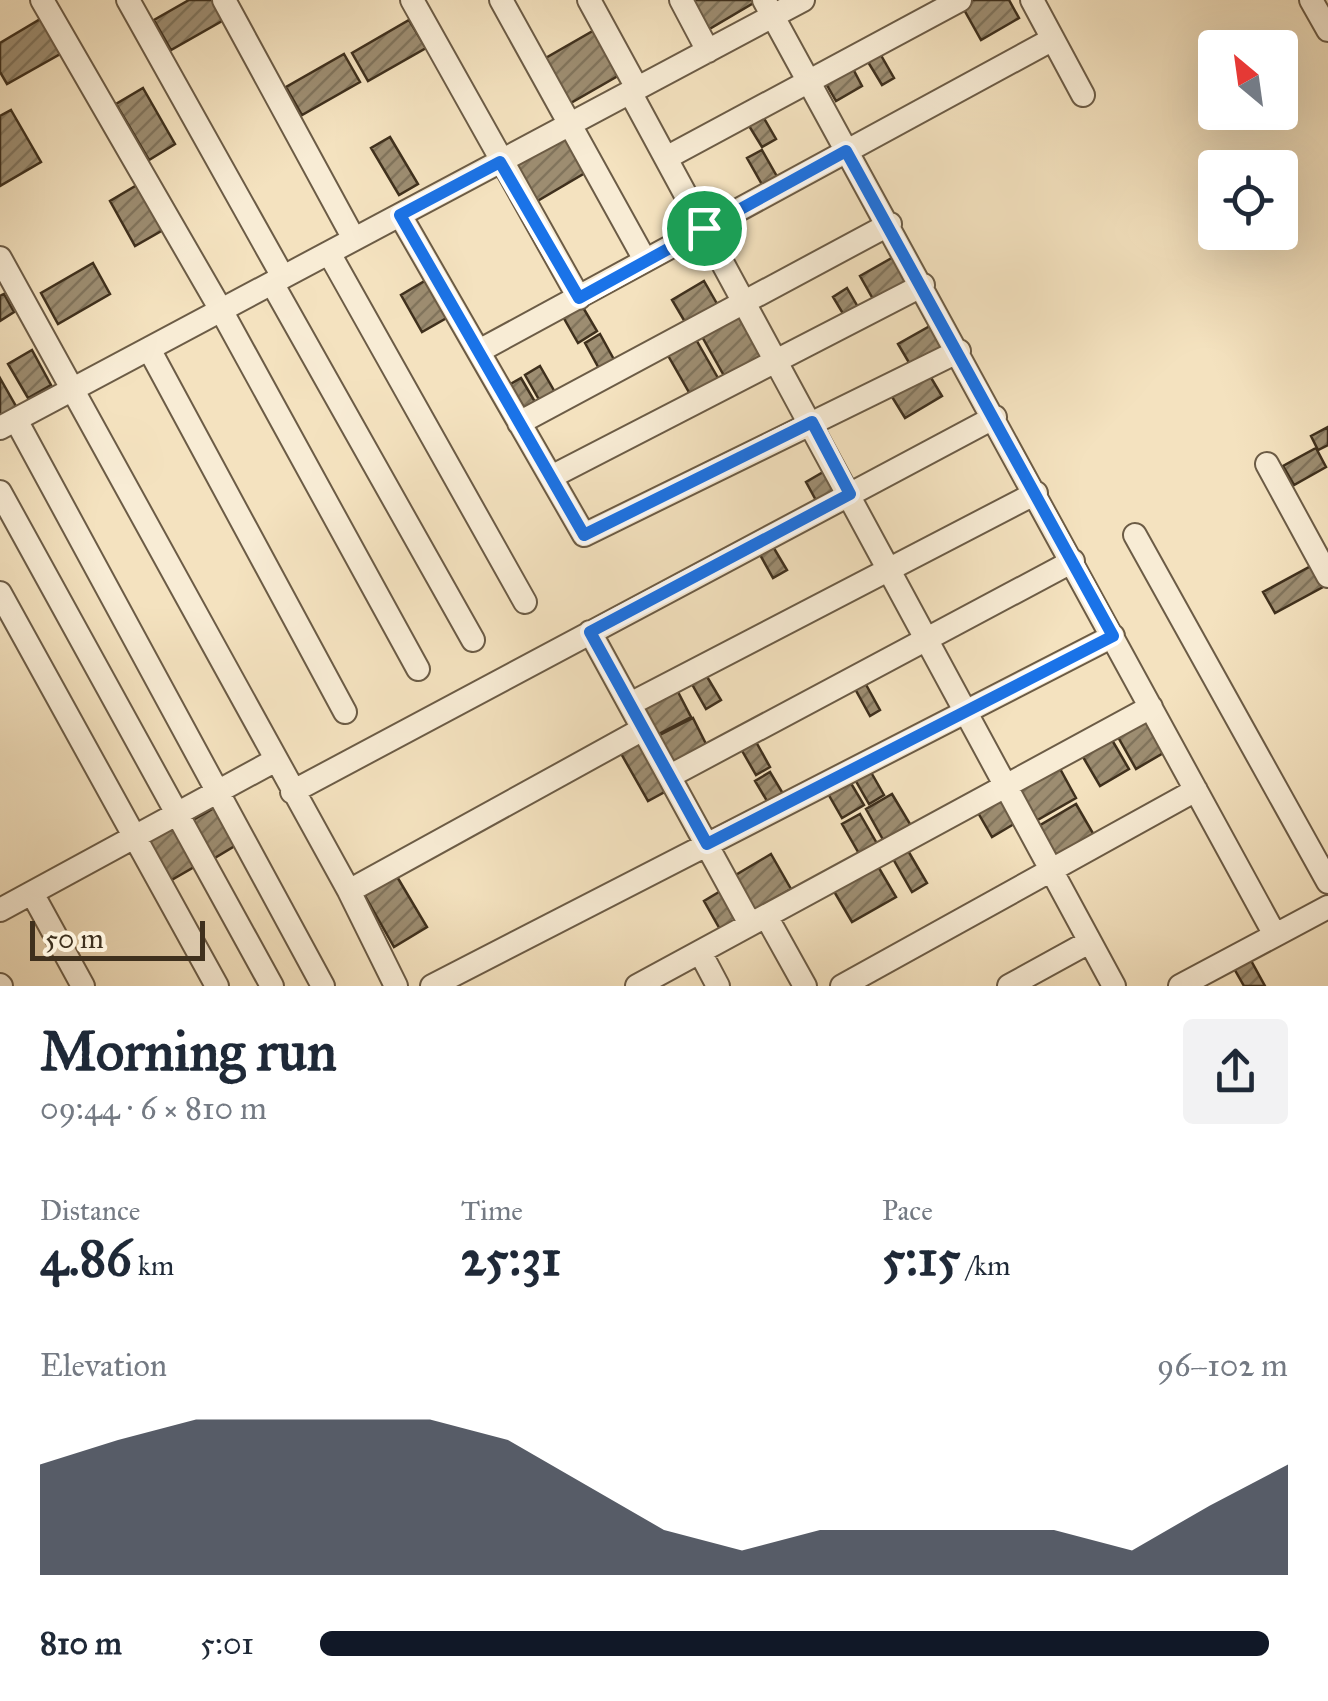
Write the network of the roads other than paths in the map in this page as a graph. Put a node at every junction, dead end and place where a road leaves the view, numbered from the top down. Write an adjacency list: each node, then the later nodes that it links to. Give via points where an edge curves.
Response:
1 (42, 0): 34 (street)
2 (128, 0): 30 (street)
3 (224, 0): 26 (street)
4 (412, 0): 22 (street)
5 (501, 0): 19 (street)
6 (589, 0): 17 (street)
7 (681, 0): 15 (street)
8 (803, 0): 12 (street)
9 (960, 0): 16 (street)
10 (1032, 0): 14 (street)
11 (1312, 0): 13 (street)
12 (768, 8): 15 (street); 16 (street)
13 (1328, 30)
14 (1052, 39): 18 (street); 20 (street)
15 (708, 51): 17 (street)
16 (808, 81): 20 (street); 21 (street)
17 (634, 90): 19 (street); 21 (street)
18 (1083, 95)
19 (569, 124): 22 (street); 29 (street)
20 (846, 151): 24 (street); 25 (street)
21 (666, 158): 25 (street)
22 (500, 162): 23 (street); 32 (street)
23 (400, 215): 26 (street); 37 (street)
24 (890, 224): 31 (street); 33 (street)
25 (704, 228): 29 (street); 33 (street)
26 (354, 239): 27 (street)
27 (329, 253): 30 (street); 54 (street)
28 (0, 258): 39 (street)
29 (645, 260): 32 (street)
30 (278, 280): 34 (street); 58 (street)
31 (923, 285): 36 (street); 38 (street)
32 (579, 298): 37 (street)
33 (746, 303): 38 (street); 42 (street)
34 (221, 310): 35 (street); 59 (street)
35 (149, 349): 39 (street); 63 (street)
36 (959, 351): 40 (street); 41 (street)
37 (478, 352): 42 (street)
38 (777, 360): 41 (street); 45 (street)
39 (68, 389): 43 (street); 65 (street)
40 (994, 418): 47 (street); 48 (street)
41 (812, 422): 45 (street, via 584,535); 48 (street)
42 (520, 423): 45 (street)
43 (8, 424): 70 (street)
44 (1267, 464): 52 (street)
45 (550, 477)
46 (0, 492): 71 (street)
47 (1036, 493): 50 (street); 51 (street)
48 (850, 494): 51 (street); 55 (street)
49 (1135, 535): 75 (street)
50 (1072, 561): 56 (street); 57 (street)
51 (889, 568): 57 (street); 60 (street)
52 (1328, 576)
53 (0, 594): 72 (street)
54 (526, 602)
55 (590, 632): 60 (street); 69 (street)
56 (1113, 636): 61 (street); 62 (street)
57 (927, 639): 62 (street); 66 (street)
58 (473, 640)
59 (418, 668)
60 (630, 704): 64 (street)
61 (1151, 706): 67 (street); 68 (street)
62 (966, 710): 67 (street); 73 (street)
63 (345, 712)
64 (644, 729): 66 (street); 76 (street)
65 (274, 761): 69 (street); 70 (street)
66 (670, 776): 73 (street)
67 (1006, 786): 74 (street); 80 (street)
68 (1196, 790): 74 (street); 81 (street)
69 (292, 792): 76 (street)
70 (222, 793): 71 (street); 87 (street)
71 (180, 814): 72 (street); 86 (street)
72 (134, 838): 77 (street); 85 (street)
73 (707, 844): 80 (street); 89 (street)
74 (1050, 871): 82 (street); 93 (street)
75 (1328, 882)
76 (349, 891): 88 (street)
77 (32, 893): 78 (street); 84 (street)
78 (2, 904)
79 (1328, 907): 81 (street)
80 (758, 920): 83 (street); 92 (street)
81 (1275, 935): 96 (street)
82 (1089, 942): 94 (street); 95 (street)
83 (700, 952): 90 (street); 91 (street)
84 (83, 986)
85 (217, 986)
86 (272, 986)
87 (323, 986)
88 (396, 986)
89 (432, 986)
90 (637, 986)
91 (718, 986)
92 (805, 986)
93 (842, 986)
94 (1009, 986)
95 (1114, 986)
96 (1180, 986)

